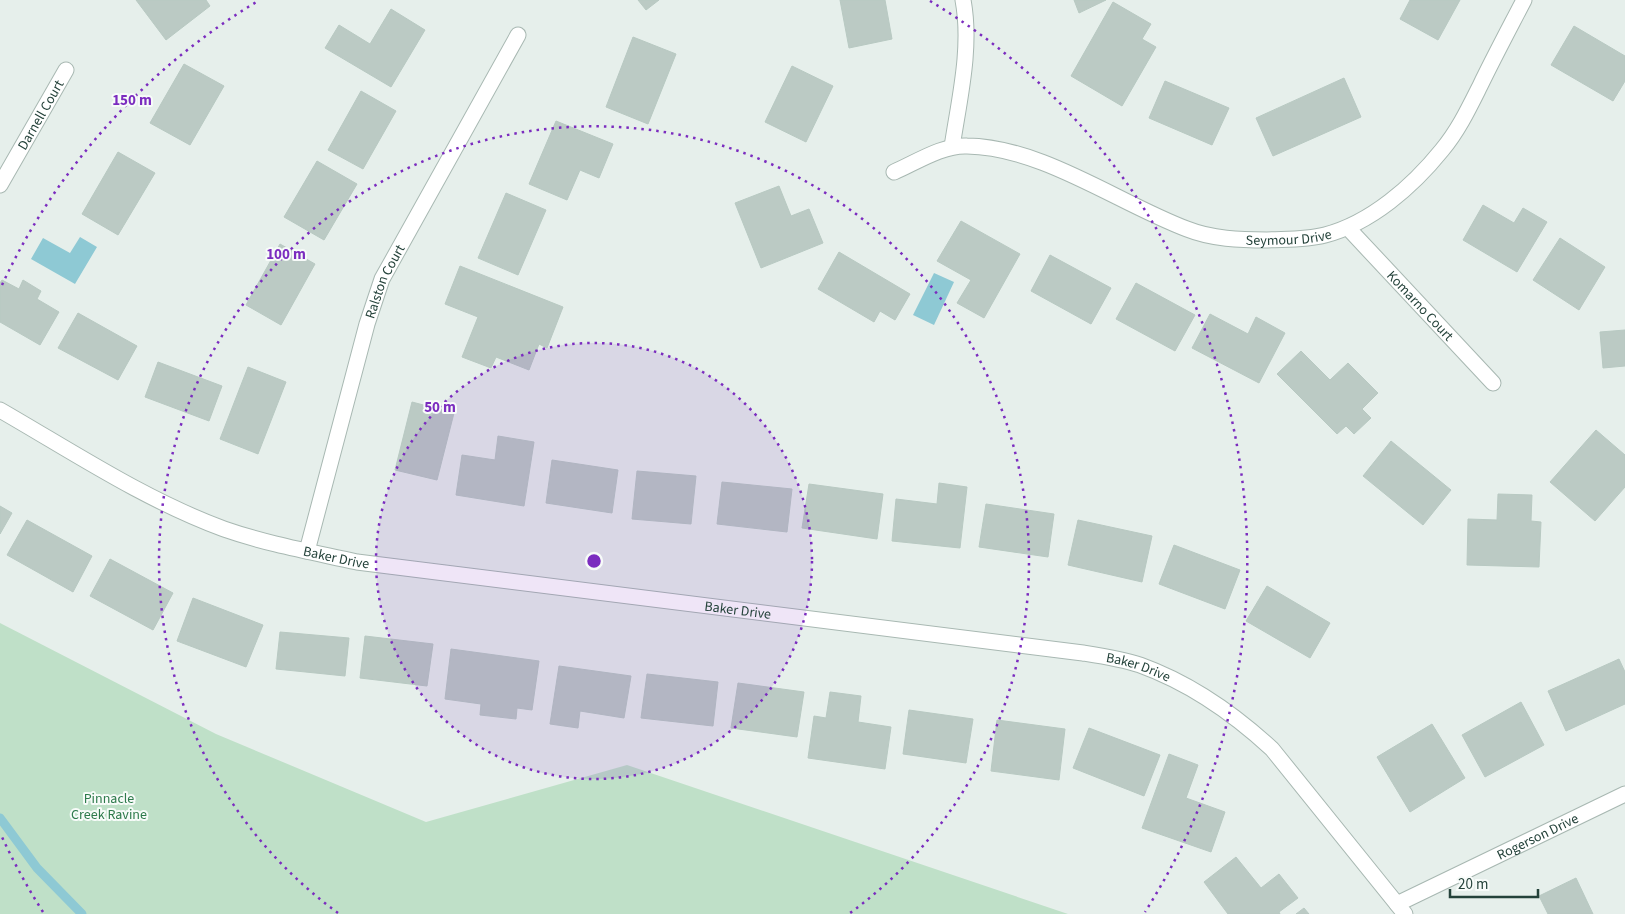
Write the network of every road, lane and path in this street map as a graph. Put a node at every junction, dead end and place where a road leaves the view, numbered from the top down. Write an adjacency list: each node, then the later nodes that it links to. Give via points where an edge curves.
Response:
1 (963, 0): 5 (street, via 965,58)
2 (1524, 0): 8 (street, Seymour Drive, via 1465,114 1443,149 1397,196)
3 (518, 35): 11 (street, Ralston Court, via 382,279)
4 (66, 70): 7 (street, Darnell Court)
5 (952, 147): 6 (street, Seymour Drive); 8 (street, Seymour Drive, via 980,147 1021,155 1088,182 1188,230 1218,237 1293,239)
6 (894, 172)
7 (0, 185)
8 (1348, 228): 9 (street, Komarno Court)
9 (1493, 382)
10 (0, 410): 11 (street, Baker Drive, via 188,514 252,538)
11 (307, 551): 13 (street, Baker Drive, via 357,562 1083,652 1138,665 1184,684 1208,699 1272,749)
12 (1625, 794): 13 (street, Rogerson Drive)
13 (1401, 909)

